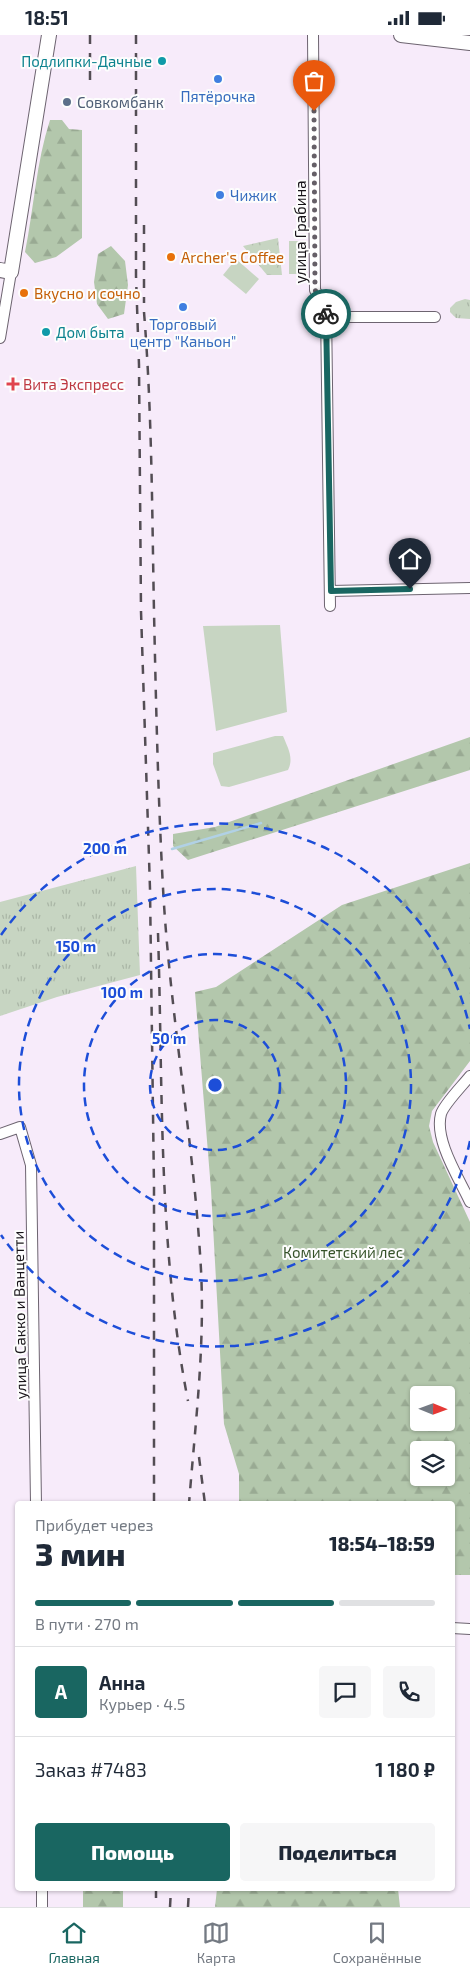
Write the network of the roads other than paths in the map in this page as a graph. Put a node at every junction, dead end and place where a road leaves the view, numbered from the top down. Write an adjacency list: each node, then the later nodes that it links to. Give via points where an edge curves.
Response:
1 (49, 35): 5 (street)
2 (313, 35): 6 (street, улица Грабина, via 315,290 326,310)
3 (401, 35): 4 (street)
4 (470, 43)
5 (5, 271): 8 (street)
6 (326, 317): 7 (street); 10 (street, улица Грабина)
7 (434, 317)
8 (0, 338)
9 (470, 588): 10 (street)
10 (331, 591): 11 (street, улица Грабина)
11 (330, 606)
12 (470, 1076): 14 (street, via 442,1112 440,1131)
13 (0, 1134): 15 (street, улица Сакко и Ванцетти, via 20,1127 32,1165)
14 (470, 1202)
15 (36, 1501)
16 (455, 1628): 17 (street)
17 (470, 1629)
18 (42, 1891): 19 (street)
19 (42, 1907)

